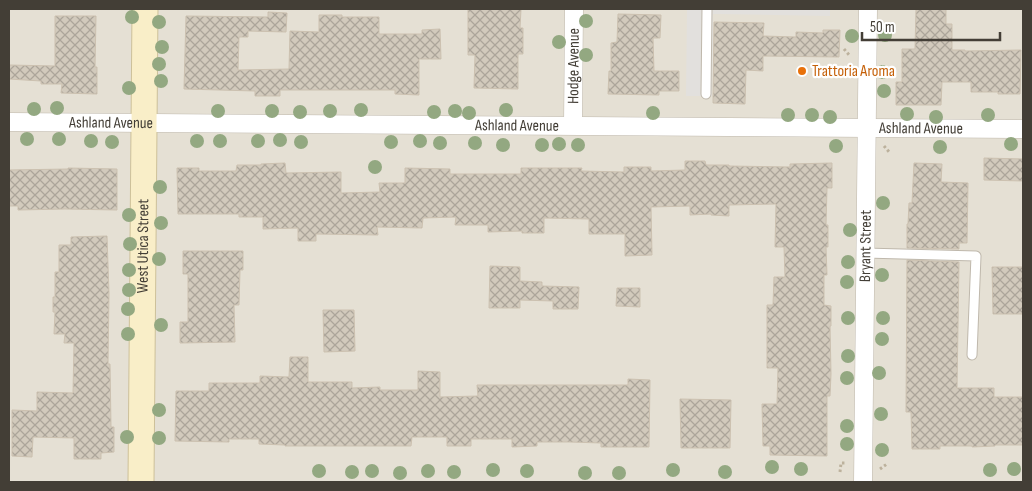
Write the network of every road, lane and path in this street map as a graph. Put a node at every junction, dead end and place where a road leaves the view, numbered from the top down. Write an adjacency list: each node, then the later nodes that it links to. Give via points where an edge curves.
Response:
1 (145, 9): 9 (street, West Utica Street)
2 (574, 9): 10 (street, Hodge Avenue)
3 (707, 9): 7 (lane)
4 (868, 9): 11 (street, Bryant Street)
5 (844, 50): 6 (path)
6 (851, 58)
7 (706, 94)
8 (9, 122): 9 (street, Ashland Avenue)
9 (144, 122): 10 (street, Ashland Avenue); 19 (street, West Utica Street)
10 (573, 125): 11 (street, Ashland Avenue)
11 (866, 128): 12 (street, Ashland Avenue); 13 (street, Bryant Street)
12 (1023, 129)
13 (865, 253): 14 (lane, via 976,256); 20 (street, Bryant Street)
14 (972, 355)
15 (841, 463): 18 (path)
16 (887, 464): 17 (path)
17 (880, 469)
18 (840, 472)
19 (141, 482)
20 (863, 482)

